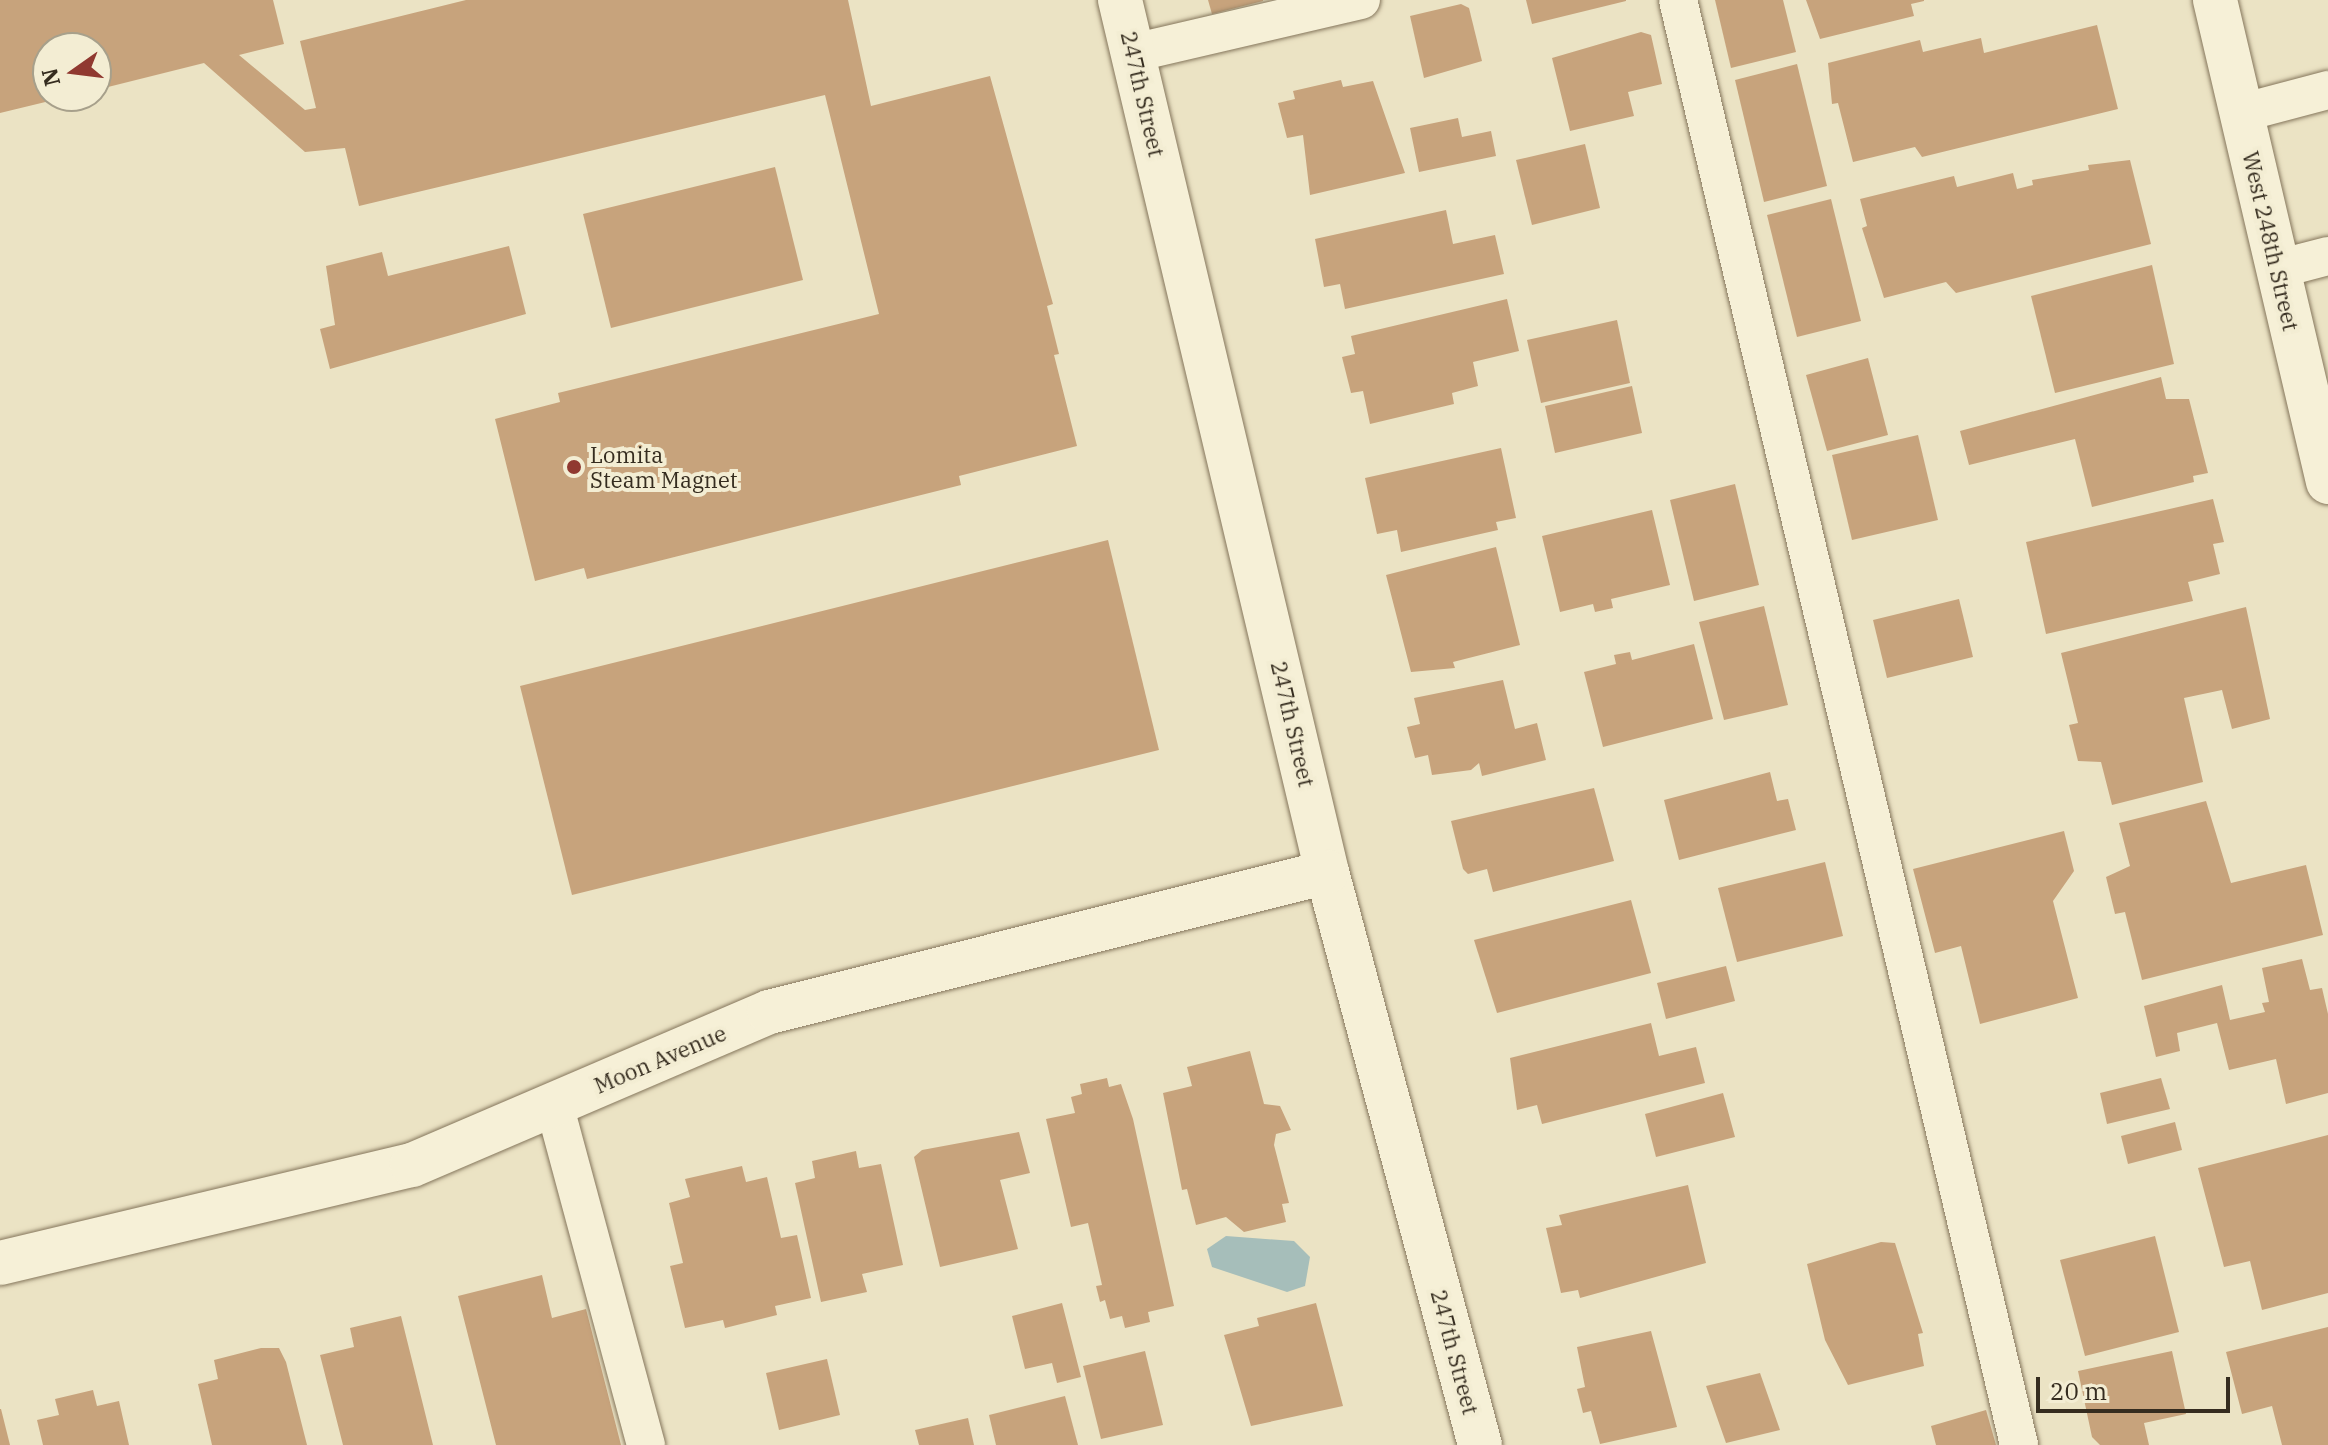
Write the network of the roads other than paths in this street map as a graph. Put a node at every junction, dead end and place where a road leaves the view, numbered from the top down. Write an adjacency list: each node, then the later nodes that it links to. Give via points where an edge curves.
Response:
1 (1120, 0): 5 (street, 247th Street)
2 (1361, 0): 5 (lane)
3 (1678, 0): 16 (lane)
4 (2215, 0): 7 (street, West 248th Street)
5 (1133, 53): 11 (street, 247th Street)
6 (2328, 90): 7 (lane)
7 (2241, 113): 9 (street, West 248th Street)
8 (2328, 256): 9 (lane)
9 (2278, 269): 10 (street, West 248th Street)
10 (2328, 482)
11 (1327, 872): 12 (street, Moon Avenue, via 769,1012); 15 (street, 247th Street)
12 (554, 1104): 13 (street, Moon Avenue, via 412,1165); 14 (lane)
13 (0, 1263)
14 (646, 1445)
15 (1480, 1445)
16 (2019, 1445)

